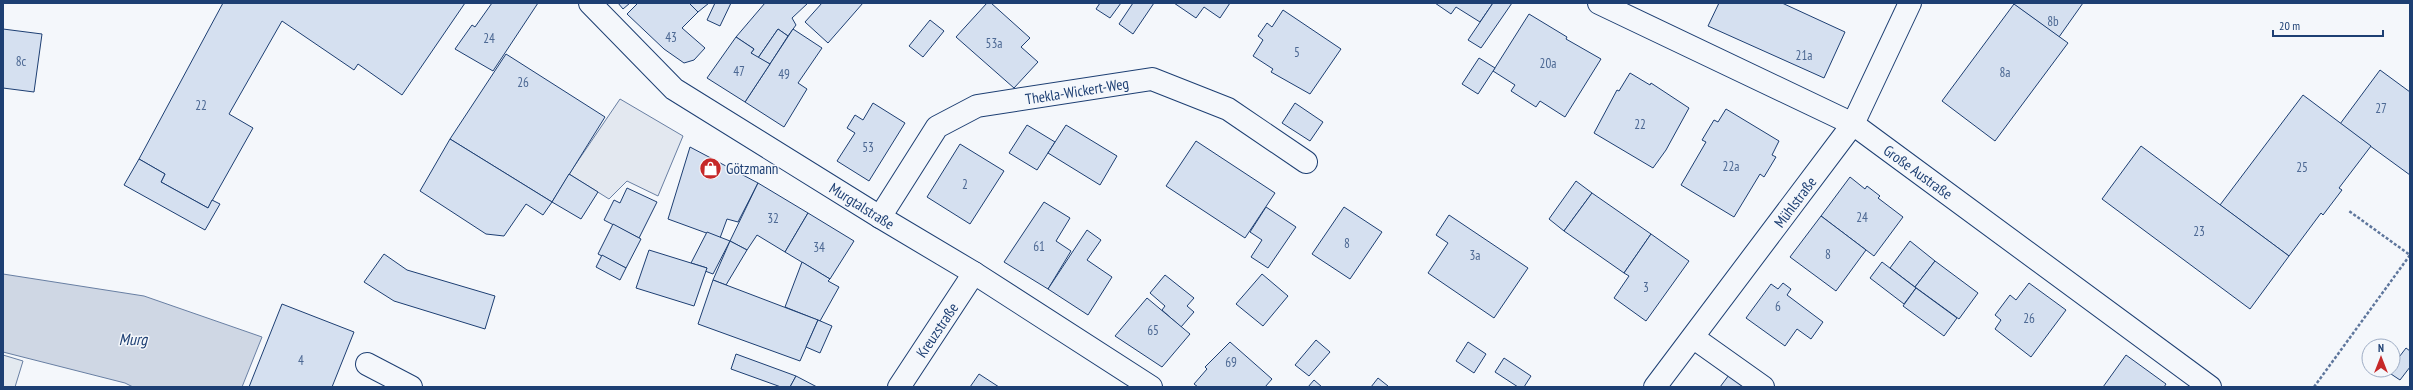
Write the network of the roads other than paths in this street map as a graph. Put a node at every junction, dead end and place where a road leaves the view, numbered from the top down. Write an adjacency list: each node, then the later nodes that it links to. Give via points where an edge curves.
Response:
1 (590, 3): 6 (street, Murgtalstraße, via 674,89)
2 (1599, 3): 4 (street, Große Austraße)
3 (1910, 3): 4 (street, Mühlstraße)
4 (1853, 124): 8 (street, Mühlstraße); 15 (street, Große Austraße)
5 (1306, 162): 6 (street, Thekla-Wickert-Weg, via 1228,109 1152,79 977,106 937,127)
6 (880, 217): 7 (street, Murgtalstraße)
7 (974, 273): 11 (street, Kreuzstraße); 12 (street, Murgtalstraße)
8 (1694, 338): 13 (street, Mühlstraße); 14 (street)
9 (367, 364): 10 (street)
10 (411, 387)
11 (899, 387)
12 (1151, 387)
13 (1655, 387)
14 (1763, 387)
15 (2210, 387)

